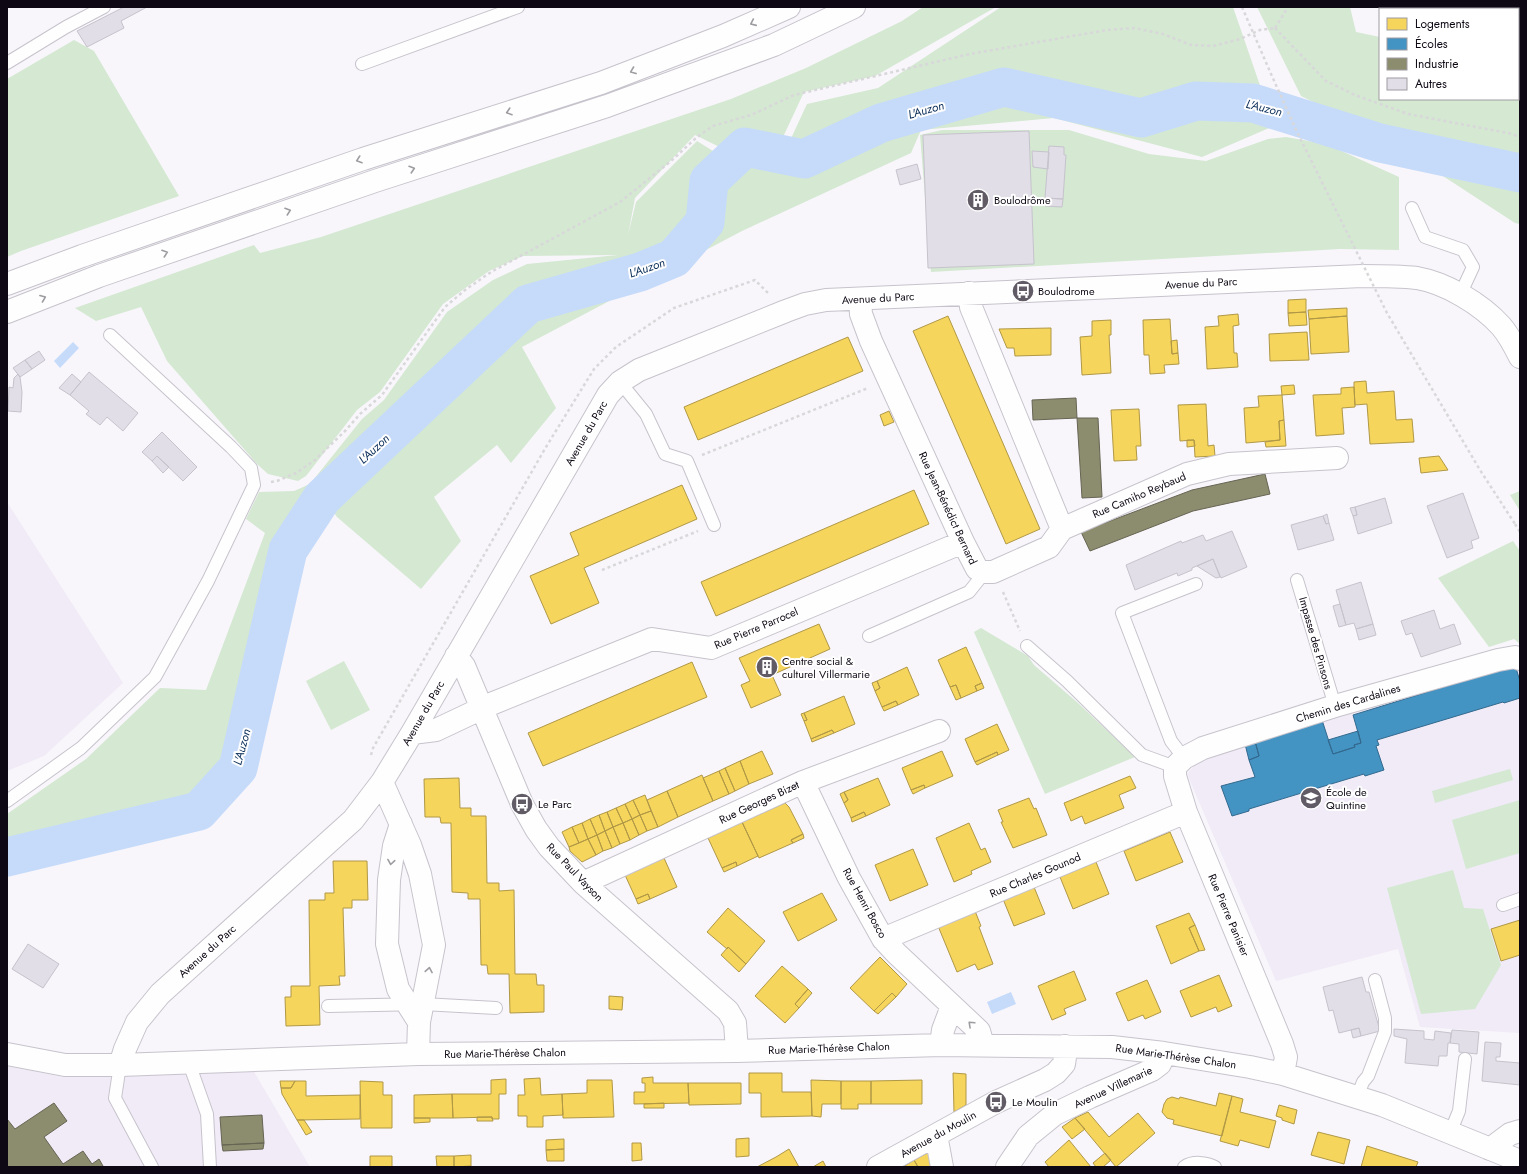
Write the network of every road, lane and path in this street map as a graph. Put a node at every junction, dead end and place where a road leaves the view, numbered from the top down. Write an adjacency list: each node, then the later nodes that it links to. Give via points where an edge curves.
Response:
1 (104, 7): 8 (lane)
2 (518, 7): 9 (lane)
3 (789, 7): 12 (street, one-way to 12, via 723,36 601,83 356,161)
4 (854, 7): 16 (street, one-way to 4, via 99,276 360,186 607,106 774,45)
5 (1242, 7): 26 (path, bridge, via 1298,134 1388,313 1469,452)
6 (1288, 7): 7 (path)
7 (1275, 28): 10 (path, via 1326,81 1355,95 1408,114 1513,134); 23 (path, via 1260,30 1240,39 1213,46 1191,45 1163,34 1134,28 1107,30 970,54 794,95 751,115 713,126 697,136 671,161 620,202 510,261 465,290 445,307 382,395 315,460 296,473 277,481)
8 (7, 63)
9 (362, 64)
10 (1520, 138)
11 (1412, 208): 14 (lane, via 1425,237 1463,250 1472,267)
12 (7, 284)
13 (968, 293): 14 (street, Avenue du Parc, via 1392,276 1418,278 1442,285); 15 (street, Avenue du Parc); 25 (street, via 971,307)
14 (1460, 294): 18 (street, Avenue du Parc, via 1501,326)
15 (860, 299): 19 (street, Rue Jean-Bénédict Bernard, via 861,314); 20 (street, Avenue du Parc, via 826,300 786,310 639,370)
16 (7, 312)
17 (110, 335): 23 (lane, via 241,457 251,468)
18 (1520, 357)
19 (888, 379): 22 (path); 27 (street, Rue Jean-Bénédict Bernard)
20 (620, 382): 22 (lane, via 646,414 665,454); 34 (street, Avenue du Parc, via 608,395)
21 (1337, 458): 25 (street, Rue Camiho Reybaud, via 1229,464 1187,474)
22 (687, 461): 24 (lane)
23 (254, 484): 43 (lane, via 208,581 155,677 81,748)
24 (714, 525): 28 (path)
25 (1062, 529): 29 (street, via 1049,547)
26 (1520, 532)
27 (962, 542): 29 (street, Rue Jean-Bénédict Bernard, via 977,569); 37 (street, Rue Pierre Parrocel, via 711,648 652,639)
28 (602, 570)
29 (989, 572): 32 (lane, via 969,592); 33 (path)
30 (1297, 580): 36 (lane, Impasse des Pinsons)
31 (1196, 584): 40 (lane, via 1122,613)
32 (868, 636)
33 (1027, 646): 40 (lane, via 1067,681 1142,755)
34 (456, 656): 37 (street, Rue Paul Vayson, via 464,666); 39 (street, Avenue du Parc)
35 (1517, 658): 36 (street, Chemin des Cardalines, via 1498,660)
36 (1335, 706): 40 (street, Chemin des Cardalines, via 1203,748)
37 (481, 709): 39 (street, Rue Pierre Parrocel, via 436,730); 46 (street, Rue Paul Vayson, via 522,804 536,829 549,847)
38 (939, 731): 42 (street, Rue Georges Bizet)
39 (412, 734): 41 (street, Avenue du Parc)
40 (1179, 762): 44 (street, Rue Pierre Panisier, via 1175,776)
41 (382, 782): 45 (street); 64 (street, Avenue du Parc, via 353,820 160,994 137,1022)
42 (803, 782): 46 (street, Rue Georges Bizet); 49 (street, Rue Henri Bosco, via 849,878)
43 (7, 801)
44 (1186, 812): 49 (street, Rue Charles Gounod); 65 (street, Rue Pierre Panisier, via 1282,1044 1286,1057)
45 (401, 824): 54 (street, one-way to 45, via 434,945 420,874); 54 (street, one-way to 54, via 394,846 389,880 387,944 398,989)
46 (583, 883): 58 (street, Rue Paul Vayson, via 728,1011 735,1023)
47 (1520, 899): 48 (lane)
48 (1503, 905)
49 (884, 939): 52 (street, Rue Henri Bosco)
50 (1375, 980): 66 (lane, via 1385,1018 1385,1032)
51 (328, 1006): 54 (lane)
52 (952, 1006): 55 (street, via 943,1030); 56 (street, Rue Henri Bosco, one-way to 52, via 978,1031)
53 (496, 1008): 54 (lane)
54 (416, 1010): 61 (street)
55 (941, 1045): 56 (street, Rue Marie-Thérèse Chalon); 58 (street, Rue Marie-Thérèse Chalon)
56 (983, 1045): 57 (street, Rue Marie-Thérèse Chalon)
57 (1065, 1046): 59 (street, Rue Marie-Thérèse Chalon, via 1112,1047); 69 (street, Avenue du Moulin, via 1064,1064 1046,1080 996,1102)
58 (737, 1050): 61 (street, Rue Marie-Thérèse Chalon)
59 (1164, 1053): 65 (street, Rue Marie-Thérèse Chalon); 76 (street, Avenue Villemarie, via 1160,1064 1152,1070 1055,1114 1028,1136)
60 (7, 1054): 64 (street, Rue Marie-Thérèse Chalon, via 65,1065)
61 (418, 1054): 63 (street, Rue Marie-Thérèse Chalon)
62 (1465, 1058): 68 (lane, via 1459,1111)
63 (189, 1063): 64 (street, Rue Marie-Thérèse Chalon); 73 (lane, via 206,1114)
64 (120, 1065): 72 (lane, via 115,1098)
65 (1283, 1074): 66 (street, Rue Marie-Thérèse Chalon)
66 (1357, 1098): 68 (street, Rue Marie-Thérèse Chalon)
67 (1520, 1131): 70 (street, via 1510,1134)
68 (1450, 1133): 70 (street, Rue Marie-Thérèse Chalon)
69 (936, 1135): 74 (street, Avenue du Moulin); 75 (street)
70 (1490, 1149): 71 (street, Rue Marie-Thérèse Chalon)
71 (1520, 1161)
72 (152, 1167)
73 (210, 1167)
74 (878, 1167)
75 (942, 1167)
76 (1006, 1167)
77 (1184, 1167): 78 (lane, via 1207,1163)
78 (1215, 1167)

